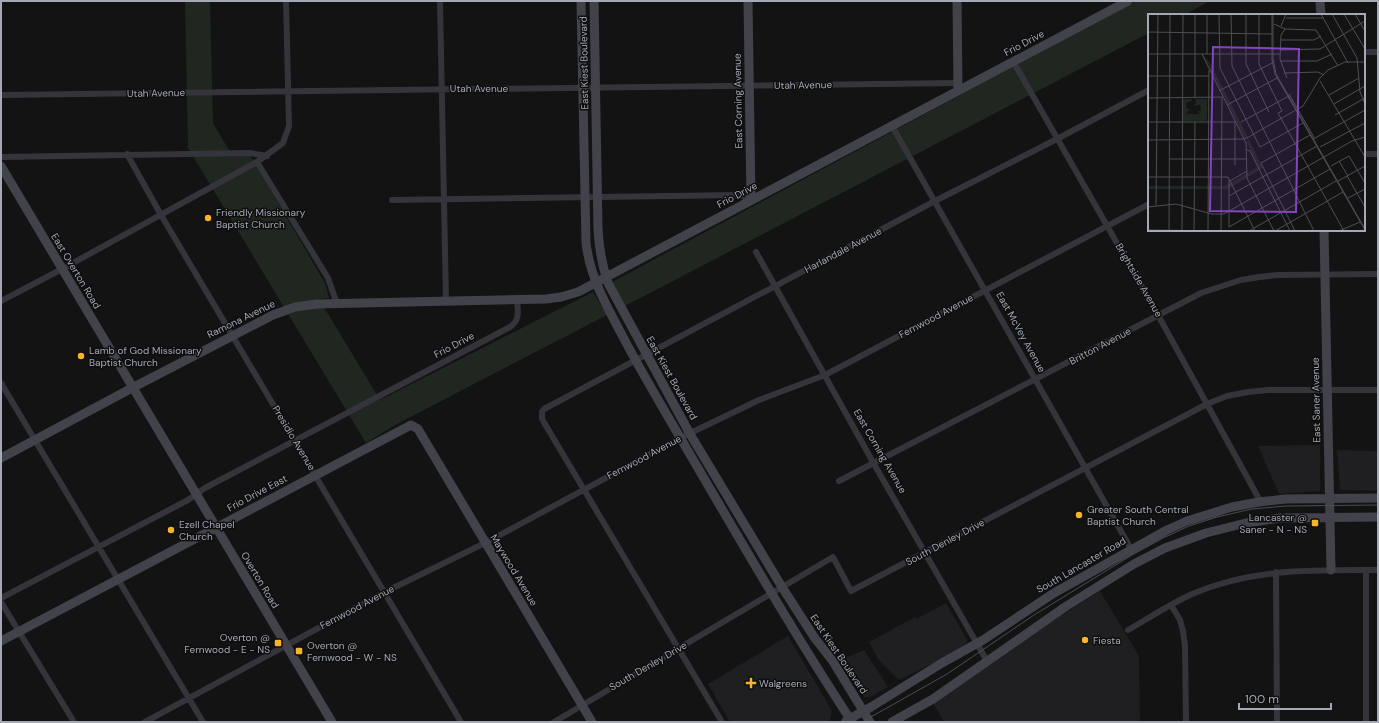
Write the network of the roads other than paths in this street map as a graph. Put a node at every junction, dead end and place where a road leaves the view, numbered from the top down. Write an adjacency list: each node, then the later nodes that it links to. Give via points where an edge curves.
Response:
1 (286, 1): 18 (street)
2 (440, 1): 17 (street)
3 (581, 1): 15 (street, East Kiest Boulevard)
4 (594, 1): 16 (street, East Kiest Boulevard)
5 (748, 1): 13 (street, East Corning Avenue)
6 (957, 1): 14 (street)
7 (1128, 1): 12 (street, Frio Drive)
8 (1320, 1): 9 (street)
9 (1321, 14)
10 (1365, 52): 11 (street)
11 (1378, 52)
12 (1013, 62): 14 (street, Frio Drive); 22 (street, Brightside Avenue)
13 (749, 85): 14 (street, Utah Avenue); 16 (street, Utah Avenue); 34 (street, East Corning Avenue)
14 (958, 87): 21 (street, Frio Drive)
15 (583, 88): 16 (street, Utah Avenue); 17 (street, Utah Avenue); 30 (street, East Kiest Boulevard)
16 (595, 88): 31 (street, East Kiest Boulevard)
17 (442, 89): 18 (street, Utah Avenue); 32 (street)
18 (288, 91): 20 (street, Utah Avenue); 26 (street, via 287,135 284,143)
19 (1148, 91): 22 (street, Harlandale Avenue)
20 (1, 95)
21 (892, 126): 34 (street, Frio Drive); 35 (street, East McVey Avenue)
22 (1057, 139): 35 (street, Harlandale Avenue); 38 (street, Brightside Avenue)
23 (127, 154): 26 (street, via 250,153); 27 (street); 37 (street, Presidio Avenue)
24 (1365, 154): 25 (street)
25 (1378, 154)
26 (266, 156): 28 (street)
27 (1, 157)
28 (257, 162): 37 (street); 51 (street, via 328,278)
29 (1, 166): 41 (street, East Overton Road)
30 (585, 196): 31 (street); 32 (street); 45 (street, East Kiest Boulevard, via 586,248)
31 (597, 197): 34 (street, via 740,194); 44 (street, East Kiest Boulevard, via 599,248)
32 (444, 199): 33 (street); 50 (street)
33 (392, 200)
34 (750, 200): 44 (street, Frio Drive)
35 (935, 201): 46 (street, Harlandale Avenue); 47 (street, East McVey Avenue)
36 (1148, 205): 38 (street, Fernwood Avenue)
37 (161, 215): 41 (street); 53 (street, Presidio Avenue)
38 (1107, 226): 47 (street, Fernwood Avenue); 52 (street, Brightside Avenue)
39 (1324, 231): 43 (street, East Saner Avenue)
40 (756, 252): 46 (street, East Corning Avenue)
41 (62, 269): 49 (street); 59 (street, East Overton Road)
42 (1378, 274): 43 (street, Britton Avenue)
43 (1325, 275): 52 (street, Britton Avenue, via 1278,275 1241,280 1201,293); 61 (street, East Saner Avenue)
44 (606, 277): 45 (street, Frio Drive); 54 (street, East Kiest Boulevard)
45 (595, 282): 48 (street, Frio Drive, via 578,292 561,297); 55 (street, East Kiest Boulevard)
46 (775, 286): 54 (street, Harlandale Avenue); 56 (street, East Corning Avenue)
47 (985, 290): 56 (street, Fernwood Avenue); 57 (street, East McVey Avenue)
48 (517, 300): 50 (street, Ramona Avenue); 67 (street, Frio Drive, via 517,320 510,328)
49 (1, 301)
50 (446, 302): 51 (street, Ramona Avenue)
51 (338, 304): 53 (street, Ramona Avenue, via 317,304 284,310)
52 (1158, 315): 57 (street, Britton Avenue); 62 (street, Brightside Avenue)
53 (233, 335): 59 (street, Ramona Avenue); 67 (street, Presidio Avenue)
54 (646, 354): 55 (street, Harlandale Avenue); 64 (street, East Kiest Boulevard)
55 (635, 360): 65 (street, East Kiest Boulevard); 73 (street, Harlandale Avenue, via 542,412 542,419)
56 (825, 375): 64 (street, Fernwood Avenue, via 760,400); 69 (street, East Corning Avenue)
57 (1036, 379): 69 (street, Britton Avenue); 70 (street, East McVey Avenue)
58 (1, 383): 66 (street)
59 (132, 388): 66 (street, Ramona Avenue); 74 (street, Overton Road)
60 (1378, 390): 61 (street, South Denley Drive)
61 (1327, 391): 62 (street, South Denley Drive, via 1319,389 1248,392 1227,396); 76 (street, East Saner Avenue)
62 (1207, 404): 70 (street, South Denley Drive); 77 (street, Brightside Avenue)
63 (418, 428): 71 (street, Frio Drive East, via 411,425); 81 (street, Maywood Avenue)
64 (690, 434): 65 (street, Fernwood Avenue); 90 (street, East Kiest Boulevard)
65 (680, 438): 73 (street, Fernwood Avenue); 92 (street, East Kiest Boulevard)
66 (35, 440): 68 (street, Ramona Avenue); 82 (street)
67 (295, 441): 71 (street, Presidio Avenue); 74 (street, Frio Drive)
68 (1, 458)
69 (874, 464): 72 (street, Britton Avenue); 84 (street, East Corning Avenue)
70 (1085, 469): 83 (street, East McVey Avenue); 84 (street, South Denley Drive)
71 (316, 475): 80 (street, Frio Drive East); 91 (street, Presidio Avenue)
72 (839, 481)
73 (583, 490): 81 (street, Fernwood Avenue); 101 (street)
74 (196, 494): 80 (street, Overton Road); 82 (street, Frio Drive)
75 (1378, 498): 76 (street, South Lancaster Road)
76 (1329, 499): 77 (street, South Lancaster Road); 78 (street, East Saner Avenue)
77 (1259, 502): 83 (street, South Lancaster Road, via 1200,516)
78 (1330, 517): 79 (street); 85 (street, East Saner Avenue); 102 (street, via 1280,518 1253,522 1206,533 1165,548 1065,607)
79 (1378, 517)
80 (217, 528): 89 (street, Frio Drive East); 100 (street, Overton Road)
81 (485, 543): 91 (street, Fernwood Avenue); 104 (street, Maywood Avenue)
82 (98, 547): 89 (street); 93 (street, Frio Drive)
83 (1131, 549): 99 (street, South Lancaster Road, via 1054,593)
84 (925, 553): 90 (street, South Denley Drive, via 852,591 833,557); 99 (street, East Corning Avenue)
85 (1331, 570): 86 (street); 88 (street)
86 (1366, 570): 87 (street); 119 (street)
87 (1378, 570)
88 (1276, 572): 95 (street, via 1224,582); 118 (street)
89 (118, 580): 97 (street, Frio Drive East); 103 (street)
90 (782, 587): 92 (street, South Denley Drive); 105 (street, East Kiest Boulevard)
91 (384, 592): 100 (street, Fernwood Avenue); 111 (street, Presidio Avenue)
92 (771, 594): 101 (street, South Denley Drive); 106 (street, East Kiest Boulevard)
93 (1, 598)
94 (1, 602): 97 (street)
95 (1172, 605): 96 (street); 117 (street, via 1180,620 1185,646)
96 (1128, 630)
97 (19, 632): 98 (street, Frio Drive East); 107 (street)
98 (1, 641)
99 (977, 644): 102 (street, East Corning Avenue); 105 (street, South Lancaster Road)
100 (286, 645): 103 (street, Fernwood Avenue); 110 (street, Overton Road)
101 (678, 648): 104 (street, South Denley Drive); 114 (street)
102 (987, 661): 116 (street, via 933,699)
103 (189, 699): 108 (street, Fernwood Avenue); 109 (street)
104 (582, 705): 112 (street, South Denley Drive); 113 (street, Maywood Avenue)
105 (864, 712): 106 (street, South Lancaster Road); 115 (street, East Kiest Boulevard)
106 (849, 721)
107 (74, 722)
108 (145, 722)
109 (203, 722)
110 (332, 722)
111 (462, 722)
112 (554, 722)
113 (592, 722)
114 (722, 722)
115 (870, 722)
116 (892, 722)
117 (1186, 722)
118 (1278, 722)
119 (1366, 722)

